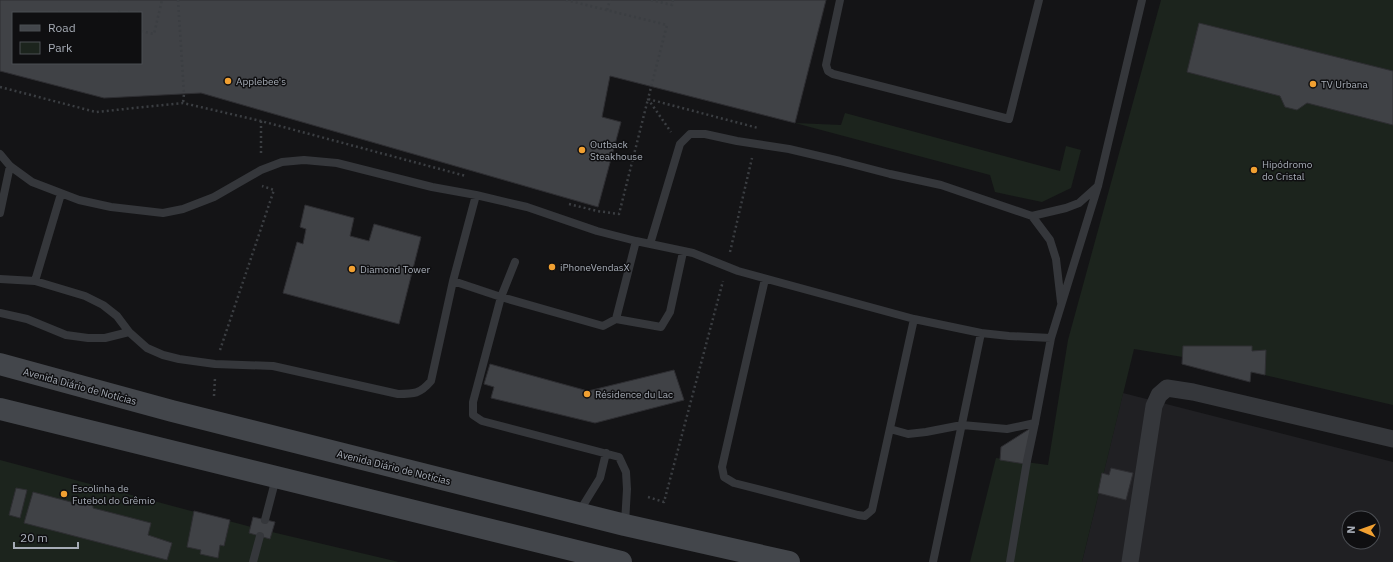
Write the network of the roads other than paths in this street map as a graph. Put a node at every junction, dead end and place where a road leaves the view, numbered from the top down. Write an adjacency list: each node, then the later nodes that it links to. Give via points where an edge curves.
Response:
1 (840, 0): 2 (lane, via 826,65 828,71 1010,119)
2 (1039, 0)
3 (1142, 0): 6 (lane)
4 (0, 154): 5 (lane)
5 (10, 166): 7 (lane, via 32,182); 9 (lane)
6 (1098, 186): 10 (lane, via 1079,203); 20 (lane)
7 (61, 194): 8 (lane, via 111,207 163,213 183,209 214,197 261,170 282,162 304,160 337,163 432,187); 17 (lane)
8 (476, 195): 11 (lane, via 527,207); 18 (lane)
9 (0, 213)
10 (1032, 216): 12 (lane, via 941,185 789,149 705,134 690,134 680,144); 20 (lane, via 1050,240 1056,259)
11 (636, 242): 12 (lane); 22 (lane)
12 (650, 244): 13 (lane)
13 (683, 252): 16 (lane, via 693,253); 22 (lane, via 670,312 661,327)
14 (515, 262): 19 (lane)
15 (0, 279): 17 (lane)
16 (765, 279): 23 (lane); 31 (lane, via 722,467 724,477 734,484 865,516 872,510)
17 (35, 281): 24 (lane, via 85,296 103,305 117,316)
18 (453, 281): 19 (lane); 24 (lane, via 431,381 422,391 412,394 398,394 273,366 215,364 179,359 147,348)
19 (501, 297): 22 (lane, via 603,326); 33 (lane, via 473,402 473,415 482,421)
20 (1061, 306): 26 (lane)
21 (0, 313): 24 (lane, via 27,319 66,334 88,338 105,338)
22 (616, 319)
23 (914, 319): 25 (lane); 31 (lane)
24 (129, 332)
25 (981, 333): 26 (lane); 30 (lane)
26 (1051, 338): 29 (lane)
27 (0, 364): 35 (main road, Avenida Diário de Notícias, via 172,411)
28 (0, 409): 34 (main road)
29 (1035, 423): 30 (lane, via 1006,429); 43 (lane)
30 (962, 425): 31 (lane, via 908,434); 42 (lane)
31 (890, 429)
32 (1393, 439): 44 (street, via 1167,388 1159,395 1154,406)
33 (606, 453): 35 (lane, via 600,478); 37 (lane, via 619,457 626,472)
34 (276, 477): 36 (lane); 40 (main road)
35 (578, 513): 37 (main road, Avenida Diário de Notícias)
36 (264, 520)
37 (625, 525): 41 (main road, Avenida Diário de Notícias)
38 (260, 536): 39 (lane)
39 (253, 562)
40 (620, 562)
41 (789, 562)
42 (933, 562)
43 (1010, 562)
44 (1130, 562)

